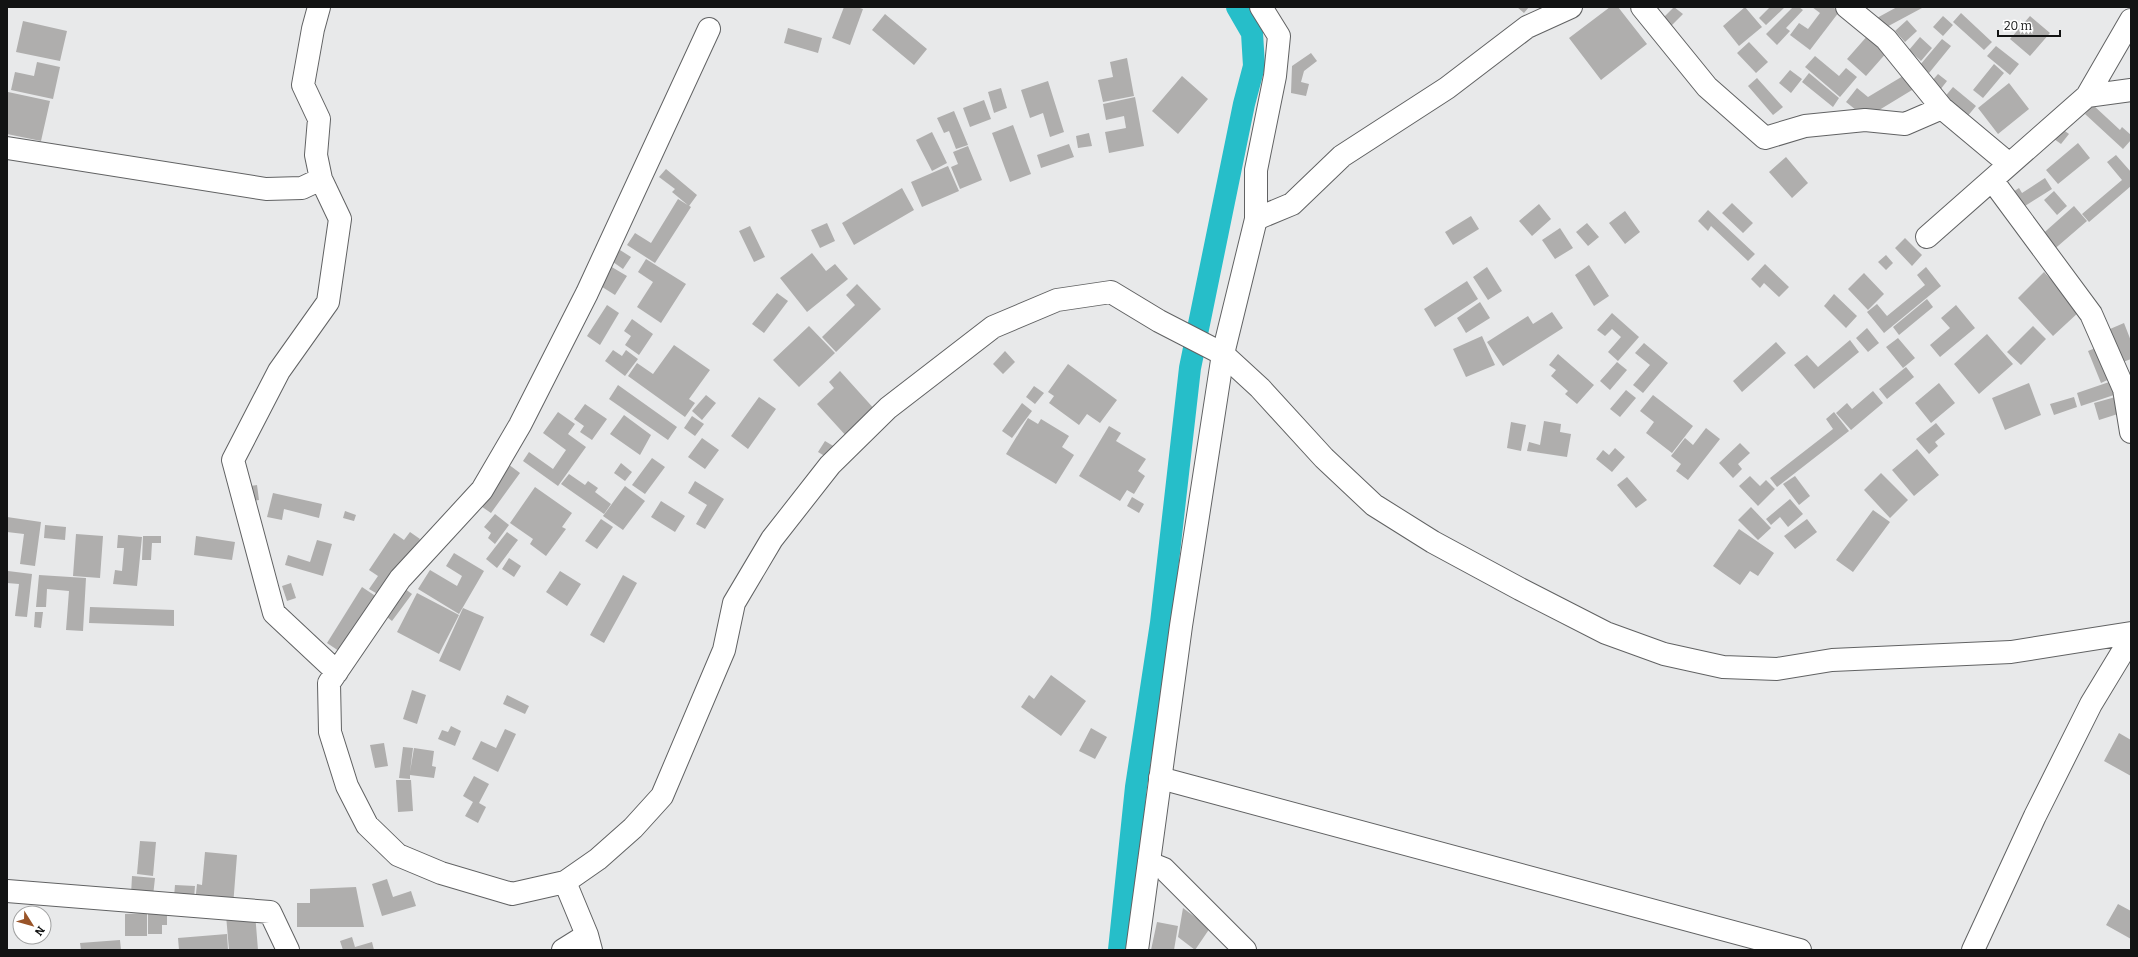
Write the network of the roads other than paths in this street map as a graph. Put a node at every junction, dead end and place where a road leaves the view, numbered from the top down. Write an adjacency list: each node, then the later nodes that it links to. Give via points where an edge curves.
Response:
1 (319, 7): 13 (street, via 303,85 319,119 316,155)
2 (1261, 7): 15 (street, via 1278,36 1275,76 1256,170)
3 (1571, 7): 15 (street, via 1527,27 1447,88 1342,156 1292,204)
4 (1642, 7): 10 (street, via 1707,87 1765,138 1804,126 1865,120 1905,124)
5 (1847, 7): 10 (street, via 1886,39)
6 (2131, 20): 9 (street)
7 (709, 29): 21 (street, via 588,294 520,425 482,490 400,579)
8 (2131, 90): 9 (street)
9 (2087, 96): 12 (street)
10 (1942, 108): 12 (street)
11 (7, 148): 13 (street, via 266,189 302,188)
12 (2009, 164): 14 (street)
13 (321, 179): 21 (street, via 340,219 328,302 279,371 233,460 274,613)
14 (1992, 180): 16 (street); 18 (street, via 2091,314 2124,389)
15 (1256, 220): 17 (street)
16 (1928, 237)
17 (1223, 354): 19 (street, via 1260,388 1324,458 1374,505 1432,542 1520,589 1606,633 1664,654 1723,667 1777,669 1832,660 2011,652); 22 (street); 24 (street, via 1111,292 1057,300 994,327 888,408 830,465 772,539 734,603 724,650 662,796 633,828 598,859)
18 (2131, 432)
19 (2131, 633)
20 (2131, 638): 32 (street, via 2091,704 2035,816)
21 (337, 672): 24 (street, via 328,683 330,732 347,786 367,825 398,855 441,873 512,894)
22 (1160, 778): 23 (street); 31 (street)
23 (1149, 863): 29 (street); 30 (street, via 1164,870)
24 (565, 882): 26 (street)
25 (7, 891): 27 (street, via 270,912)
26 (589, 942): 28 (street)
27 (288, 950)
28 (562, 950)
29 (1137, 950)
30 (1246, 950)
31 (1800, 950)
32 (1973, 950)

